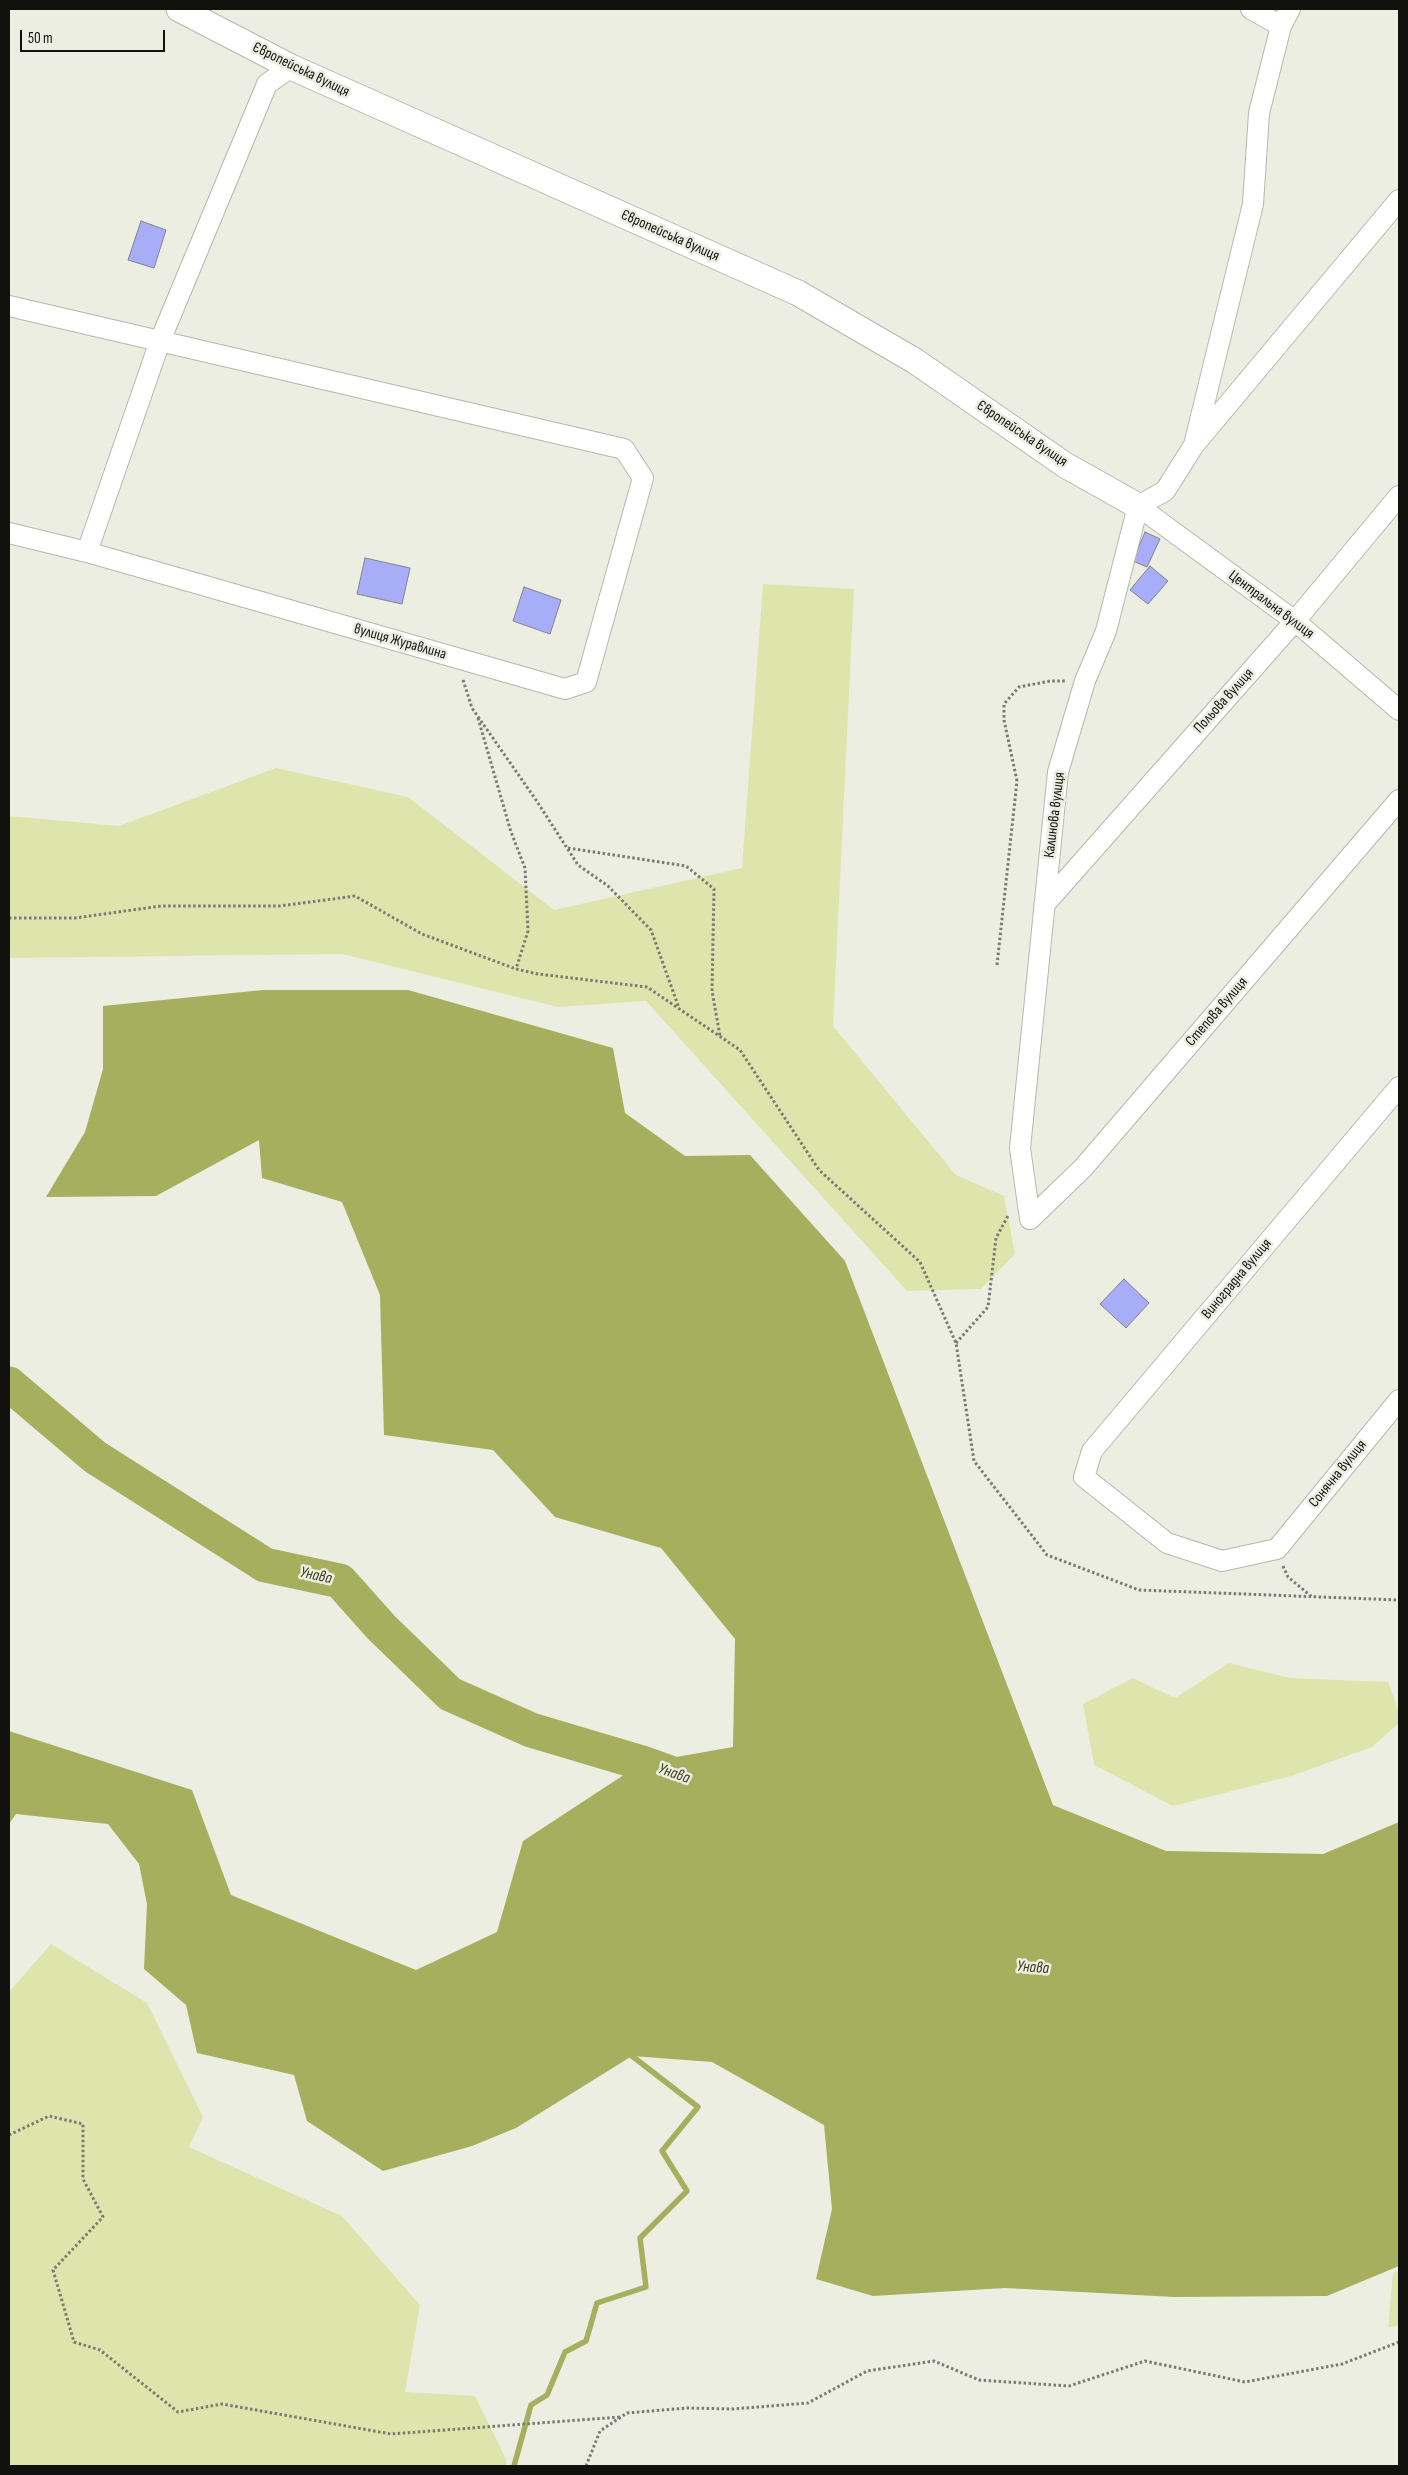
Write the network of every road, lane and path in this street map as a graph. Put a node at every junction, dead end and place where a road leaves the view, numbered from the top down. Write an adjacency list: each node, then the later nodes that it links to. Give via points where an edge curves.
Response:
1 (179, 9): 4 (street, Європейська вулиця)
2 (1251, 9): 3 (street)
3 (1286, 17): 8 (street, via 1259,113 1253,204)
4 (291, 68): 7 (street, via 267,84); 10 (street, Європейська вулиця, via 798,294 915,361 1065,465)
5 (1399, 200): 8 (street)
6 (9, 306): 7 (street)
7 (160, 341): 12 (street); 14 (street, вулиця Журавлина, via 624,449 643,478 586,682 565,689)
8 (1194, 445): 10 (street, via 1165,491)
9 (1399, 496): 13 (street, Польова вулиця)
10 (1138, 506): 13 (street, Центральна вулиця); 15 (street, Калинова вулиця, via 1106,631)
11 (9, 533): 12 (street, вулиця Журавлина)
12 (87, 552): 14 (street, вулиця Журавлина)
13 (1295, 621): 16 (street, Центральна вулиця); 20 (street, Польова вулиця)
14 (456, 658): 17 (path)
15 (1085, 681): 20 (street, Калинова вулиця, via 1058,772); 22 (path, via 1050,680 1019,686 1004,704 1004,720 1017,781)
16 (1399, 710)
17 (477, 715): 19 (path); 23 (path, via 511,832 525,868 528,931)
18 (1399, 800): 28 (street, Степова вулиця, via 1083,1168)
19 (567, 848): 24 (path, via 578,865 608,886 651,930); 25 (path, via 686,866 714,890 712,991)
20 (1045, 904): 27 (street, Калинова вулиця, via 1020,1148)
21 (9, 918): 23 (path, via 75,918 161,906 280,906 355,896 422,934)
22 (997, 964)
23 (516, 968): 24 (path, via 538,974 648,987)
24 (679, 1008): 25 (path)
25 (720, 1036): 27 (path, via 740,1050 819,1170 920,1262 956,1343 988,1307 996,1238)
26 (1399, 1087): 30 (street, Виноградна вулиця, via 1092,1451 1084,1477 1167,1543 1222,1561)
27 (1025, 1184): 28 (street, Калинова вулиця)
28 (1030, 1219)
29 (1399, 1400): 30 (street, Сонячна вулиця)
30 (1277, 1549): 31 (path, via 1288,1577)
31 (1312, 1598)
32 (9, 2135): 34 (path, via 49,2116 83,2124 83,2179 104,2217 53,2270 74,2342 100,2350 178,2412 222,2404 391,2434)
33 (1399, 2342): 34 (path, via 1342,2364 1245,2382 1145,2361 1069,2386 979,2380 934,2361 867,2371 808,2403 733,2409 687,2408 627,2413)
34 (620, 2418): 35 (path, via 600,2431)
35 (586, 2466)

